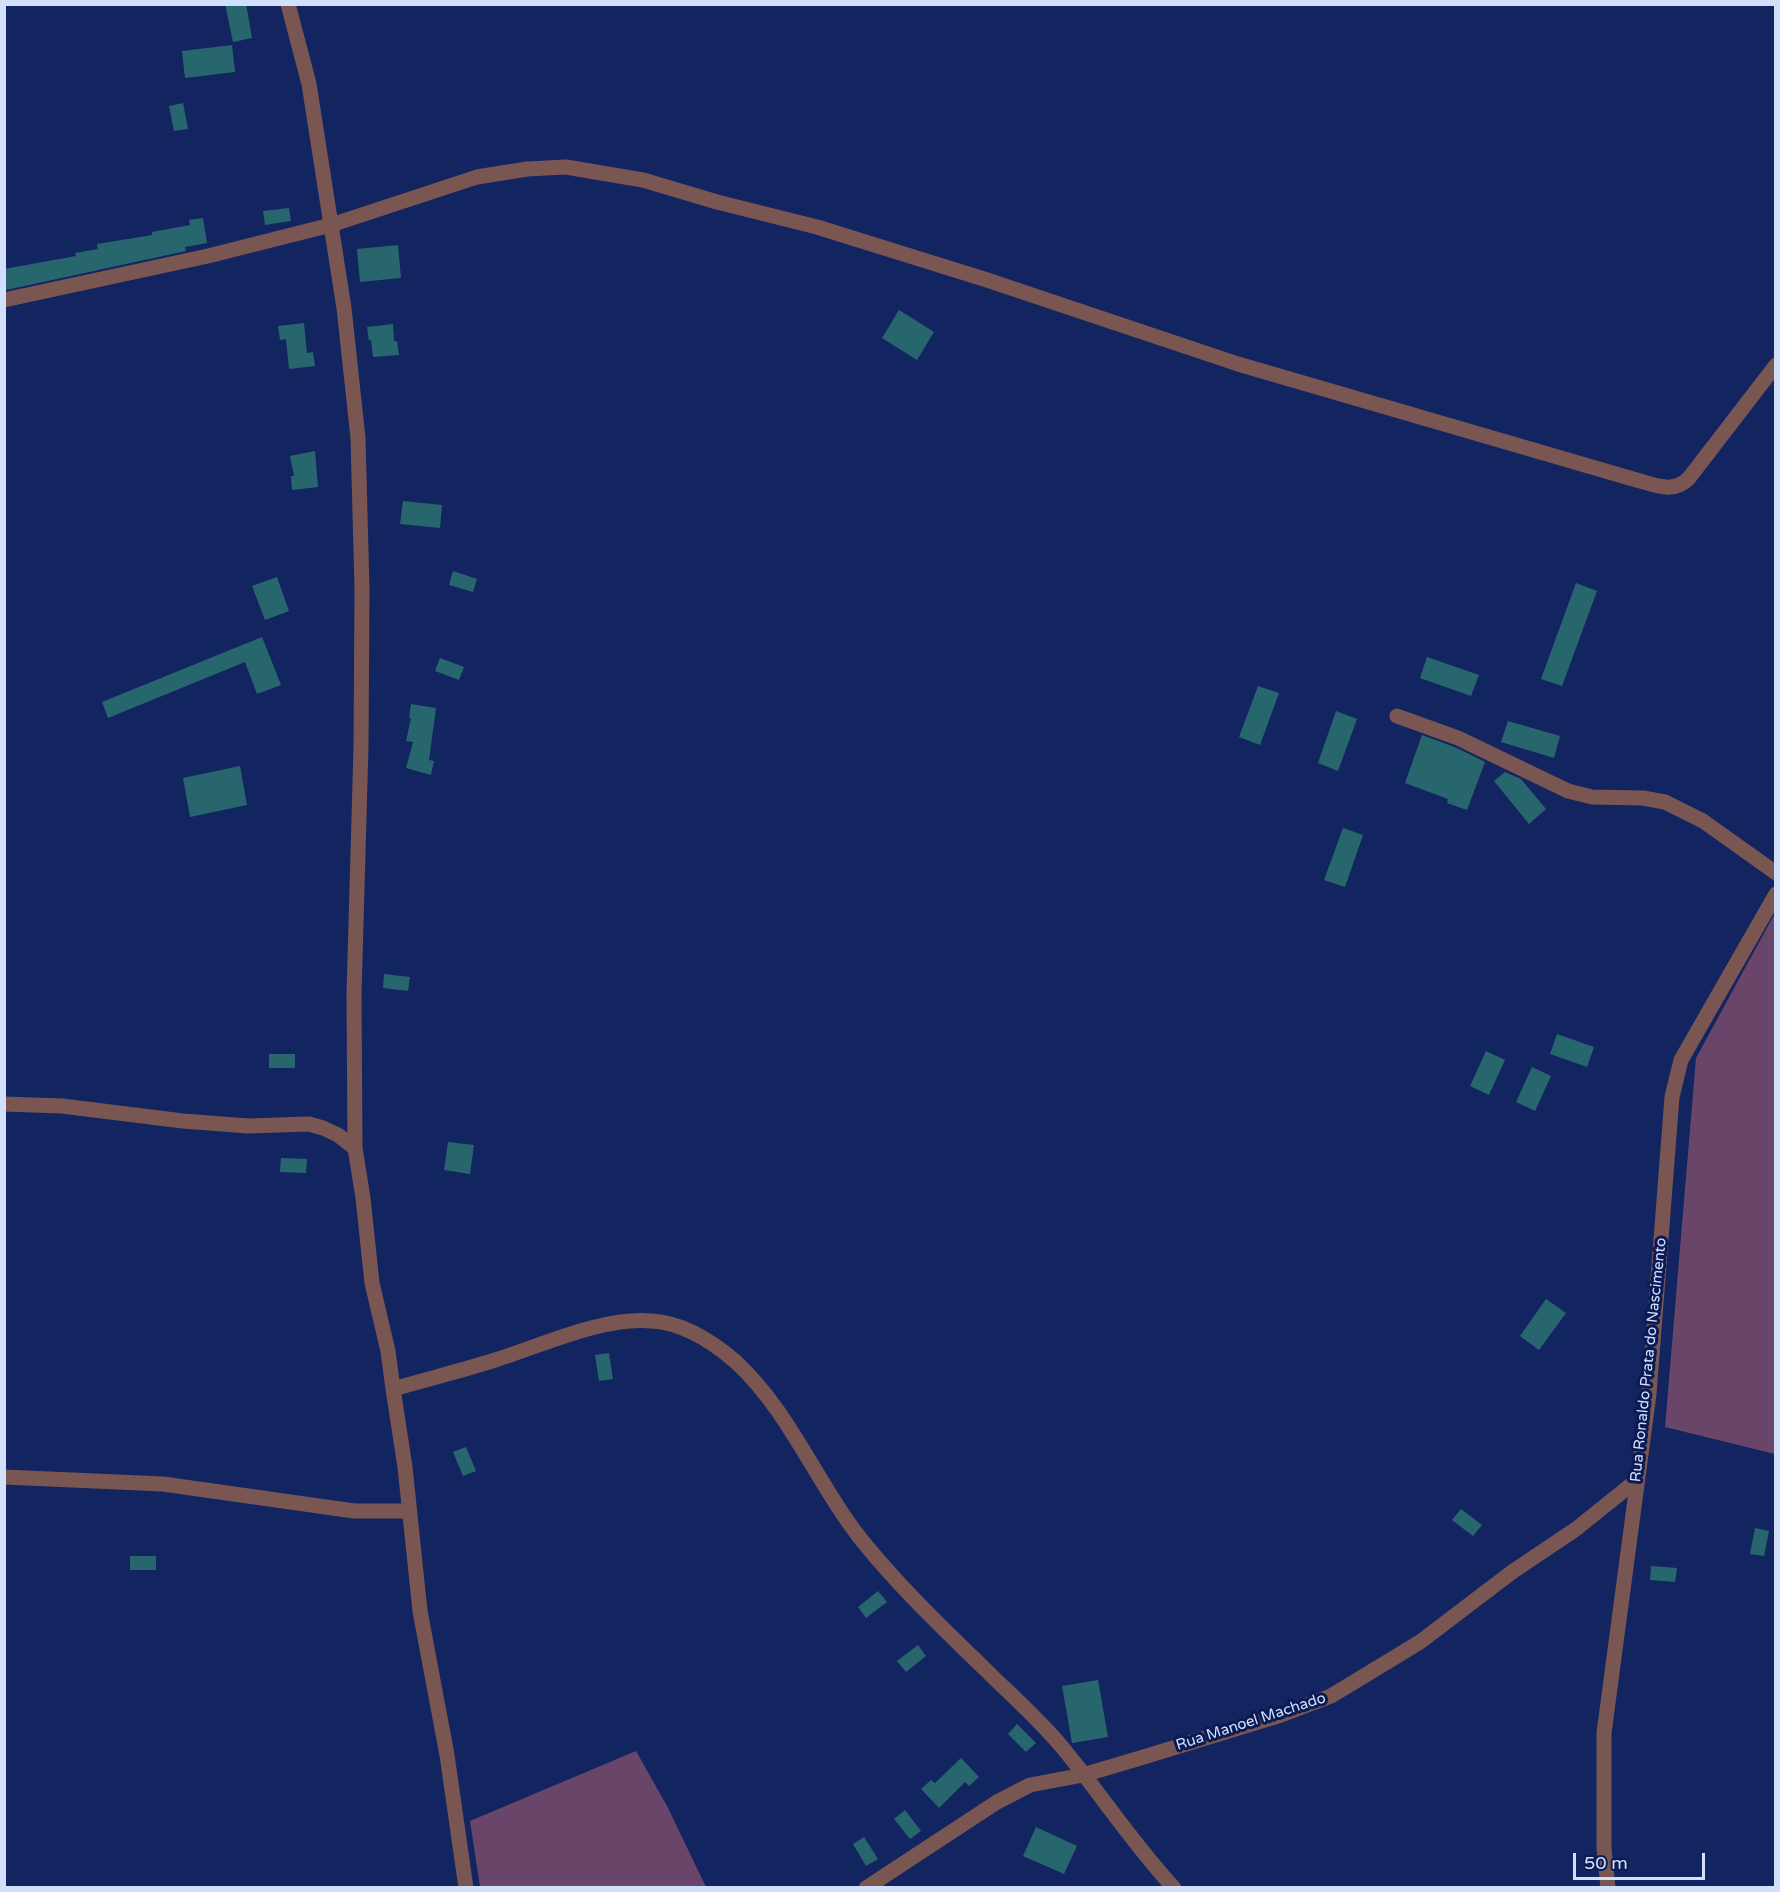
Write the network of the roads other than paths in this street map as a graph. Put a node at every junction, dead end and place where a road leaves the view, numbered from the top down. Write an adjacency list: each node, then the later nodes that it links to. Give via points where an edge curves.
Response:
1 (288, 4): 2 (street, via 309,84)
2 (331, 225): 3 (street); 4 (street, via 477,177 527,169 566,167 643,180 817,227 1238,364 1671,488 1689,478); 9 (street, via 358,438 362,589 354,982)
3 (4, 300)
4 (1776, 365)
5 (1397, 716): 6 (street, via 1458,738 1568,791 1592,797 1665,802 1703,821)
6 (1776, 873)
7 (1776, 894): 12 (street, Rua Ronaldo Prata do Nascimento, via 1680,1060 1675,1079 1649,1394)
8 (4, 1104): 9 (street, via 62,1106 248,1126 309,1124)
9 (355, 1148): 10 (street, via 372,1283)
10 (393, 1389): 13 (street); 14 (street, via 599,1326 653,1320 704,1338 736,1362 767,1394 832,1497 884,1567 1029,1712)
11 (4, 1477): 13 (street, via 163,1484 354,1511)
12 (1637, 1480): 14 (street, Rua Manoel Machado, via 1576,1529 1420,1641 1331,1696); 18 (street, Rua Ronaldo Prata do Nascimento, via 1604,1733)
13 (408, 1511): 15 (street, via 420,1611)
14 (1083, 1775): 16 (street, Rua Manoel Machado, via 1014,1792); 17 (street)
15 (466, 1887)
16 (866, 1887)
17 (1174, 1887)
18 (1608, 1887)

